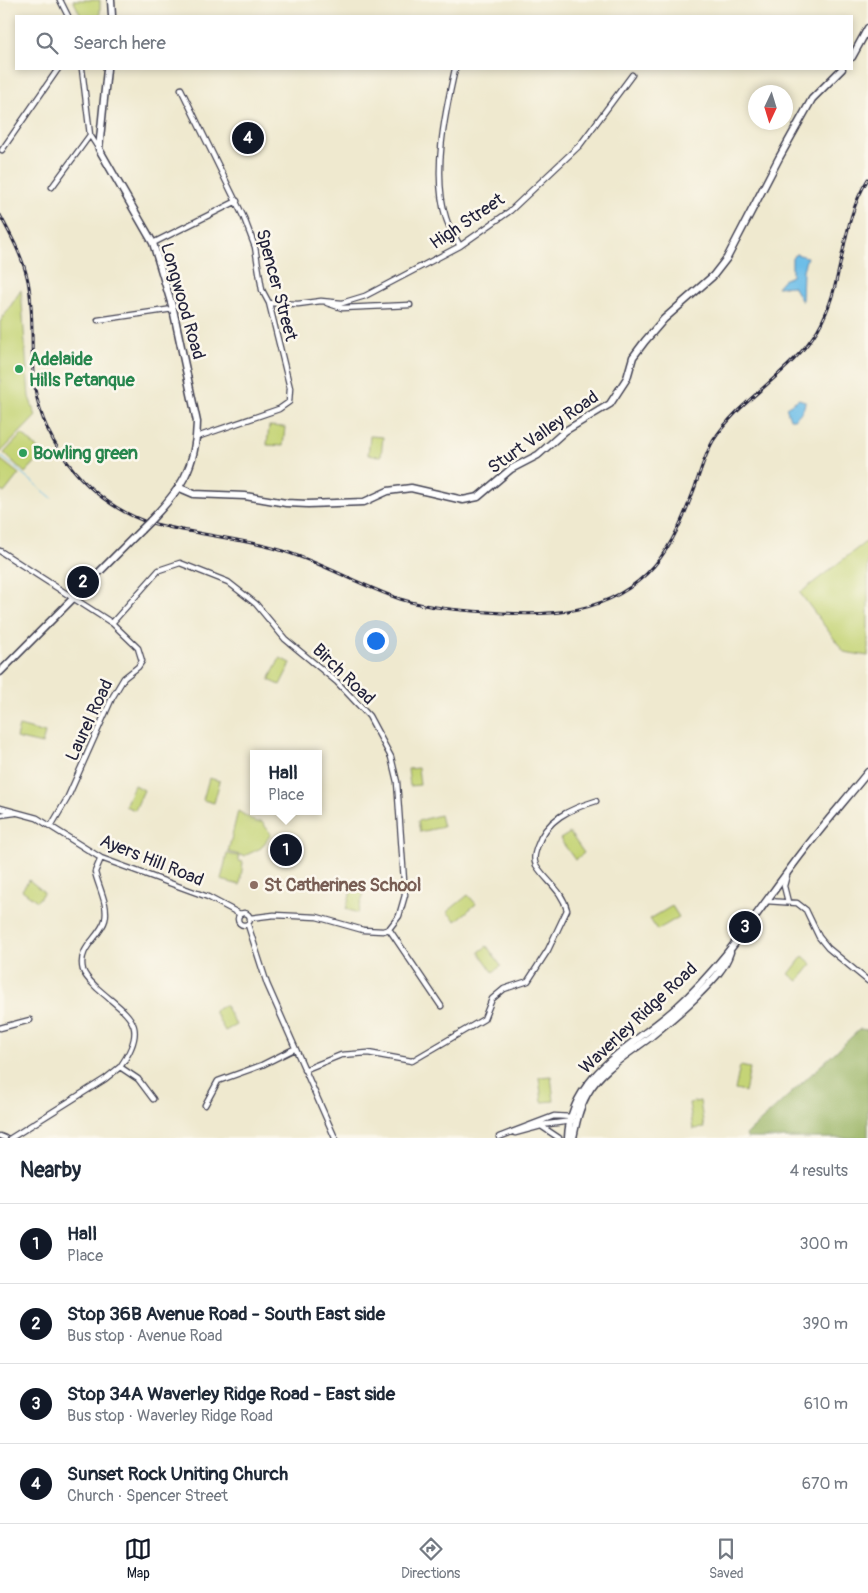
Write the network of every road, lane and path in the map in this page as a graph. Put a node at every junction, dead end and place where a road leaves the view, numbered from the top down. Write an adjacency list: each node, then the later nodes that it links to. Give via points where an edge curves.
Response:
1 (60, 0): 3 (street)
2 (110, 0): 4 (street)
3 (68, 15)
4 (112, 15)
5 (868, 28): 6 (street)
6 (853, 55)
7 (57, 70): 16 (street)
8 (82, 70): 14 (street)
9 (107, 70): 15 (street)
10 (456, 70): 20 (street, via 442,143 441,190 446,218)
11 (841, 70): 27 (street, Sturt Valley Road, via 812,100 728,258 645,341 633,357 627,378 610,404 565,431 538,455 511,469 478,497 462,500 411,488 388,491 364,502 308,504 194,494)
12 (632, 75): 20 (street, High Street, via 580,145 510,211)
13 (181, 89): 18 (street, Spencer Street)
14 (90, 135): 15 (street); 17 (street)
15 (99, 149): 19 (street, Longwood Road)
16 (2, 150)
17 (52, 187)
18 (237, 201): 19 (street); 22 (street, Spencer Street, via 255,248 262,290)
19 (153, 243): 24 (street, Longwood Road)
20 (460, 246): 21 (street, High Street, via 366,296 342,303)
21 (321, 301): 22 (street, High Street); 23 (street, via 342,308)
22 (269, 303): 26 (street, Spencer Street, via 290,388 289,402 279,409)
23 (410, 305)
24 (173, 309): 25 (street); 26 (street, Longwood Road, via 194,407)
25 (98, 320)
26 (196, 437): 27 (street, Longwood Road)
27 (180, 488): 29 (street, Longwood Road, bridge)
28 (0, 551): 29 (street, Laurel Road)
29 (74, 598): 30 (street, Laurel Road); 31 (street, Longwood Road)
30 (112, 624): 37 (street, Laurel Road, via 138,648 142,661 124,678 112,698 67,799); 45 (street, Birch Road, via 159,570 180,563 228,582 256,604 285,639 337,682 369,716 392,757 397,782 405,895 399,916)
31 (0, 672)
32 (868, 772): 39 (street, Waverley Ridge Road)
33 (596, 801): 52 (street, via 562,814 548,826 538,842 535,864 555,887 567,910 548,950 528,981 504,989 492,999 484,1019 412,1061 368,1053 341,1055)
34 (0, 808): 35 (street, Ayers Hill Road)
35 (17, 812): 36 (street); 37 (street, Ayers Hill Road)
36 (0, 815)
37 (51, 826): 38 (street, Ayers Hill Road)
38 (101, 858): 42 (street, Ayers Hill Road, via 208,897); 51 (street, via 95,872 106,906 105,919 82,958 83,970 90,982 121,1008 134,1024 133,1043)
39 (787, 874): 40 (street, Waverley Ridge Road); 41 (street, via 784,886)
40 (766, 901): 41 (street); 55 (street, Waverley Ridge Road, via 732,946 677,1007 594,1076 579,1096)
41 (788, 902): 46 (street, via 806,910 828,948)
42 (240, 914): 43 (street, via 246,913); 44 (street, via 240,924)
43 (250, 918): 44 (street); 45 (street, via 317,916 363,930)
44 (248, 924): 50 (street, via 267,984)
45 (389, 929): 47 (street)
46 (868, 981)
47 (441, 1006)
48 (30, 1020): 49 (street)
49 (0, 1028)
50 (294, 1049): 52 (street); 54 (street, via 218,1081)
51 (120, 1067): 53 (street, via 138,1079); 59 (street, via 105,1080)
52 (304, 1070): 60 (street)
53 (153, 1099)
54 (205, 1105)
55 (574, 1119): 56 (street); 61 (street, via 545,1118); 63 (street, Waverley Ridge Road); 64 (street, Waverley Ridge Road)
56 (540, 1126): 61 (street); 62 (street)
57 (0, 1136): 58 (street)
58 (5, 1138)
59 (11, 1138)
60 (335, 1138)
61 (498, 1138)
62 (559, 1138)
63 (568, 1138)
64 (573, 1138)

